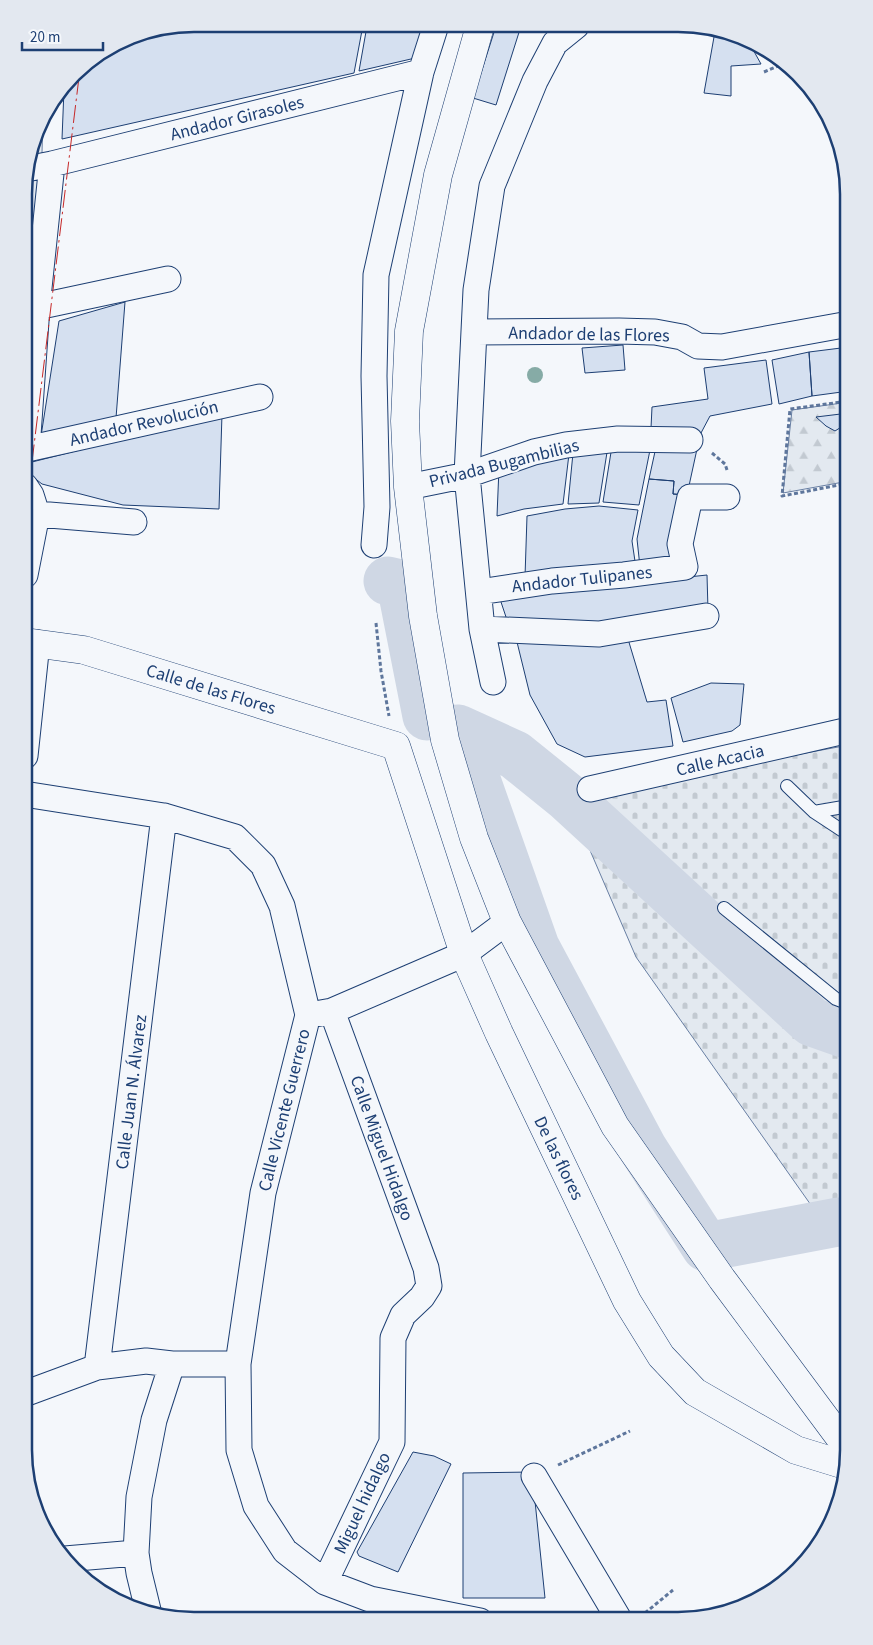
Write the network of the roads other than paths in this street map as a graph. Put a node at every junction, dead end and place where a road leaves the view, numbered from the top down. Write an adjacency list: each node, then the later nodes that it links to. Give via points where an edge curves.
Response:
1 (434, 32): 4 (street)
2 (478, 32): 16 (main road, via 438,175 409,331 405,421)
3 (568, 32): 10 (street, via 555,43 535,81 492,186 476,290)
4 (421, 72): 5 (street, Andador Girasoles); 20 (street, via 376,275 377,507)
5 (52, 164): 6 (street, Andador Girasoles); 8 (street)
6 (35, 167)
7 (168, 279): 8 (street)
8 (37, 307): 11 (street)
9 (840, 326): 10 (street, Andador de las Flores, via 722,348 698,346 682,337 655,332)
10 (475, 332): 15 (street)
11 (32, 372)
12 (260, 397): 14 (street, Andador Revolución)
13 (690, 440): 15 (street, Privada Bugambilias, via 618,439 566,445 534,452)
14 (32, 449)
15 (467, 475): 16 (street, Privada Bugambilias); 21 (street)
16 (408, 487): 36 (main road, via 422,616 445,740 474,838)
17 (727, 497): 21 (street, Andador Tulipanes, via 690,497 680,544 685,567 552,580)
18 (32, 514): 19 (street)
19 (134, 522)
20 (374, 545)
21 (479, 592): 23 (street)
22 (706, 616): 23 (street, via 599,634)
23 (482, 629): 25 (street)
24 (32, 642): 27 (main road, Calle de las Flores, via 84,650)
25 (493, 682)
26 (840, 732): 29 (street, Calle Acacia)
27 (396, 746): 37 (main road, De las flores)
28 (786, 786): 32 (lane)
29 (590, 789)
30 (32, 795): 33 (street)
31 (840, 808): 32 (lane)
32 (814, 812): 34 (lane)
33 (164, 816): 40 (street, via 235,837 263,865 282,906); 44 (street, Calle Juan N. Álvarez)
34 (840, 828)
35 (724, 908): 38 (lane)
36 (507, 922): 37 (street, Calle Vicente Guerrero); 46 (main road, via 615,1126 722,1279)
37 (464, 954): 39 (street, Calle Vicente Guerrero); 47 (main road, De las flores, via 627,1301 660,1356 695,1392 796,1450)
38 (840, 1001)
39 (332, 1011): 40 (street, Calle Vicente Guerrero); 41 (street, Calle Miguel Hidalgo, via 422,1258)
40 (308, 1015): 43 (street, Calle Vicente Guerrero, via 263,1193)
41 (429, 1286): 51 (street, Miguel hidalgo, via 403,1315 393,1338 392,1442)
42 (172, 1364): 43 (street); 44 (street, via 146,1361); 49 (street, via 154,1420 138,1497)
43 (238, 1364): 51 (street, Calle Vicente Guerrero, via 239,1450 256,1506 284,1552)
44 (97, 1367): 45 (street)
45 (32, 1391)
46 (840, 1438)
47 (840, 1463)
48 (534, 1476): 54 (street)
49 (136, 1553): 50 (street); 52 (street)
50 (74, 1558)
51 (325, 1582): 53 (street, Calle Vicente Guerrero, via 370,1599)
52 (147, 1605)
53 (435, 1612)
54 (628, 1612)

